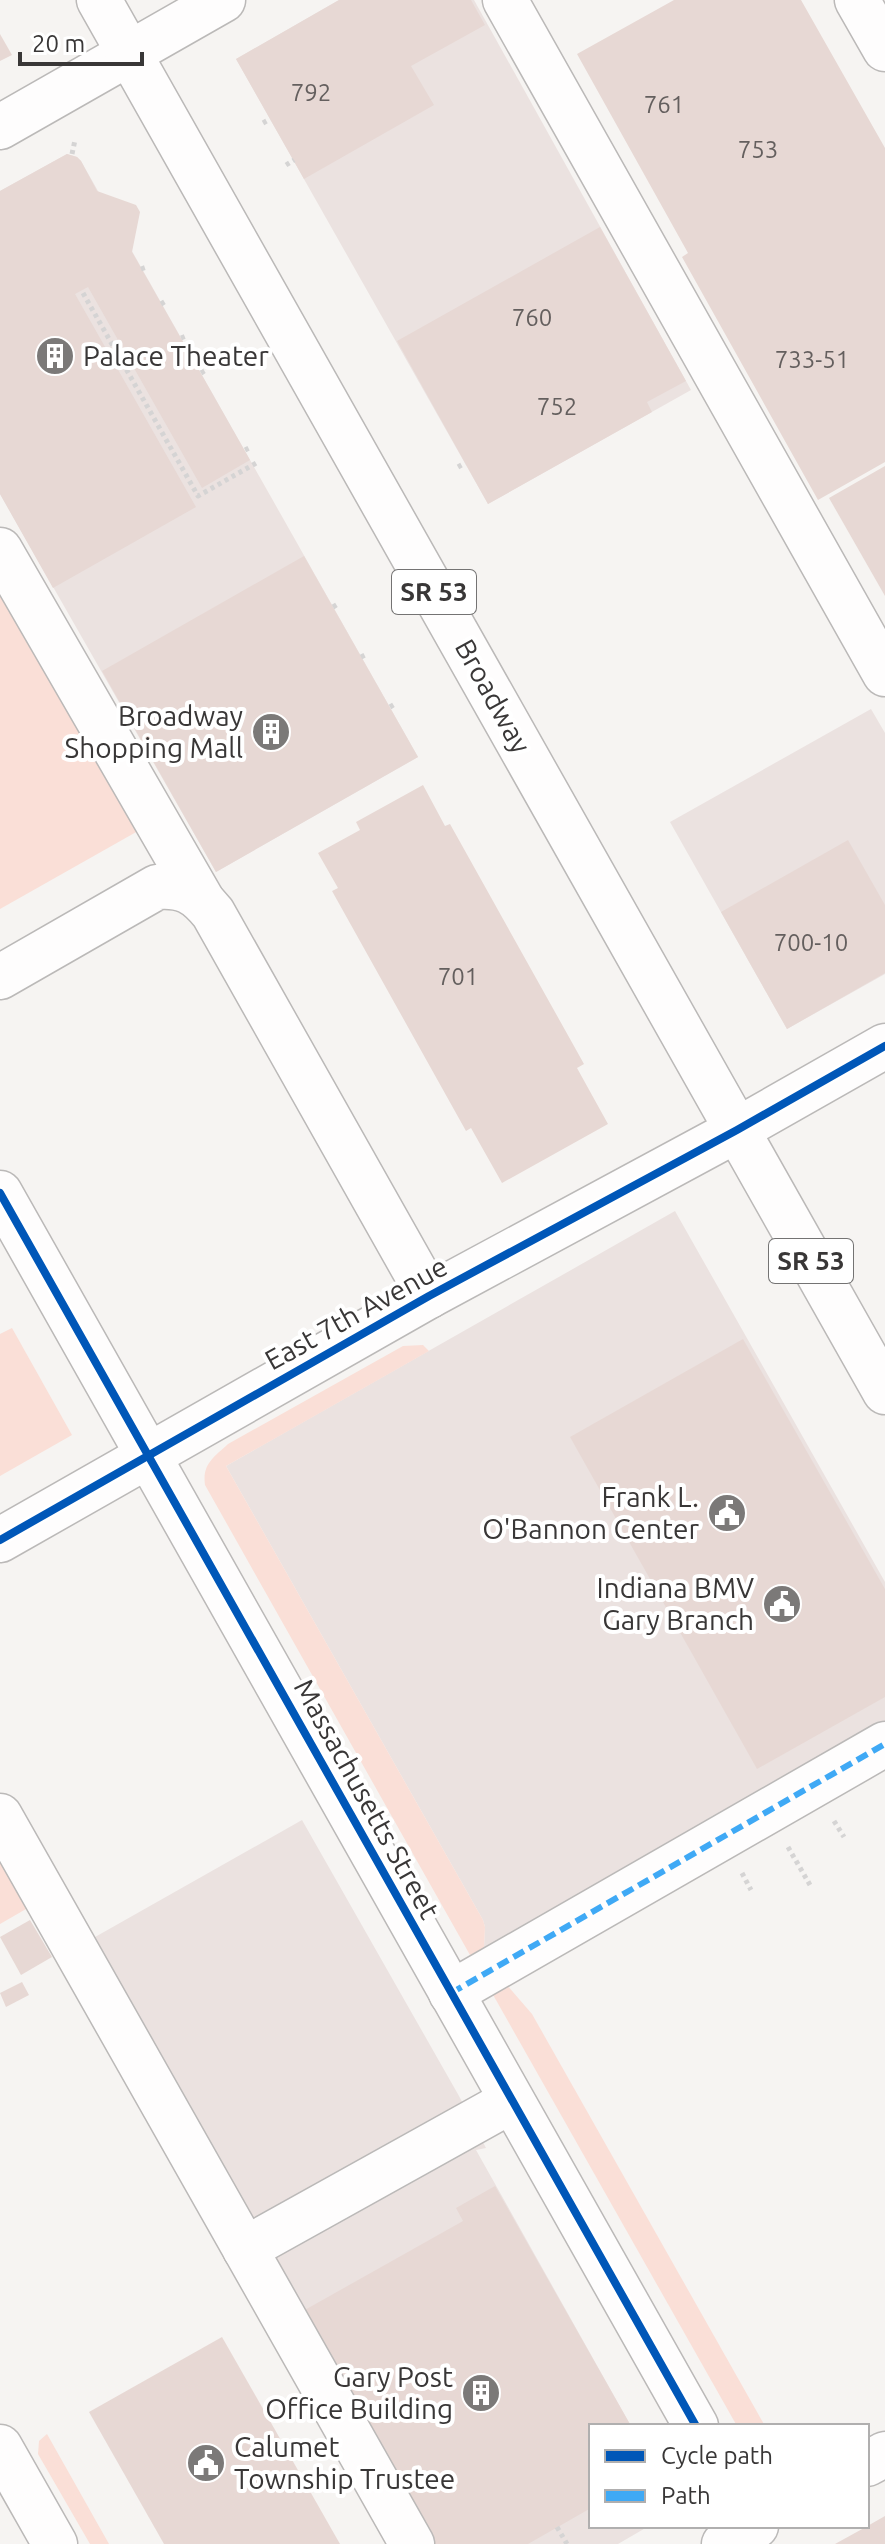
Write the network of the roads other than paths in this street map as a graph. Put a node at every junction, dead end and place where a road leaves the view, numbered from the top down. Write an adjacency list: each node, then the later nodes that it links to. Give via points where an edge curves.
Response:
1 (99, 0): 6 (street, Broadway / SR 53)
2 (223, 0): 6 (street)
3 (505, 0): 9 (street)
4 (857, 0): 5 (street)
5 (885, 49)
6 (130, 54): 7 (street); 13 (street, Broadway / SR 53)
7 (0, 127)
8 (0, 550): 10 (street)
9 (885, 674)
10 (202, 900): 11 (street, via 189,889 157,887); 15 (street)
11 (0, 977)
12 (885, 1046): 13 (street, East 7th Avenue)
13 (737, 1130): 15 (street, East 7th Avenue); 16 (street, Broadway / SR 53)
14 (0, 1193): 17 (street, Massachusetts Street)
15 (429, 1296): 17 (street, East 7th Avenue)
16 (885, 1392)
17 (148, 1456): 18 (street, East 7th Avenue); 21 (street, Massachusetts Street)
18 (0, 1540)
19 (885, 1744): 21 (street)
20 (0, 1816): 23 (street)
21 (451, 1993): 22 (street, Massachusetts Street)
22 (511, 2101): 23 (street); 24 (street, Massachusetts Street)
23 (245, 2249): 27 (street)
24 (695, 2424)
25 (0, 2447): 26 (street)
26 (55, 2544)
27 (412, 2544)

